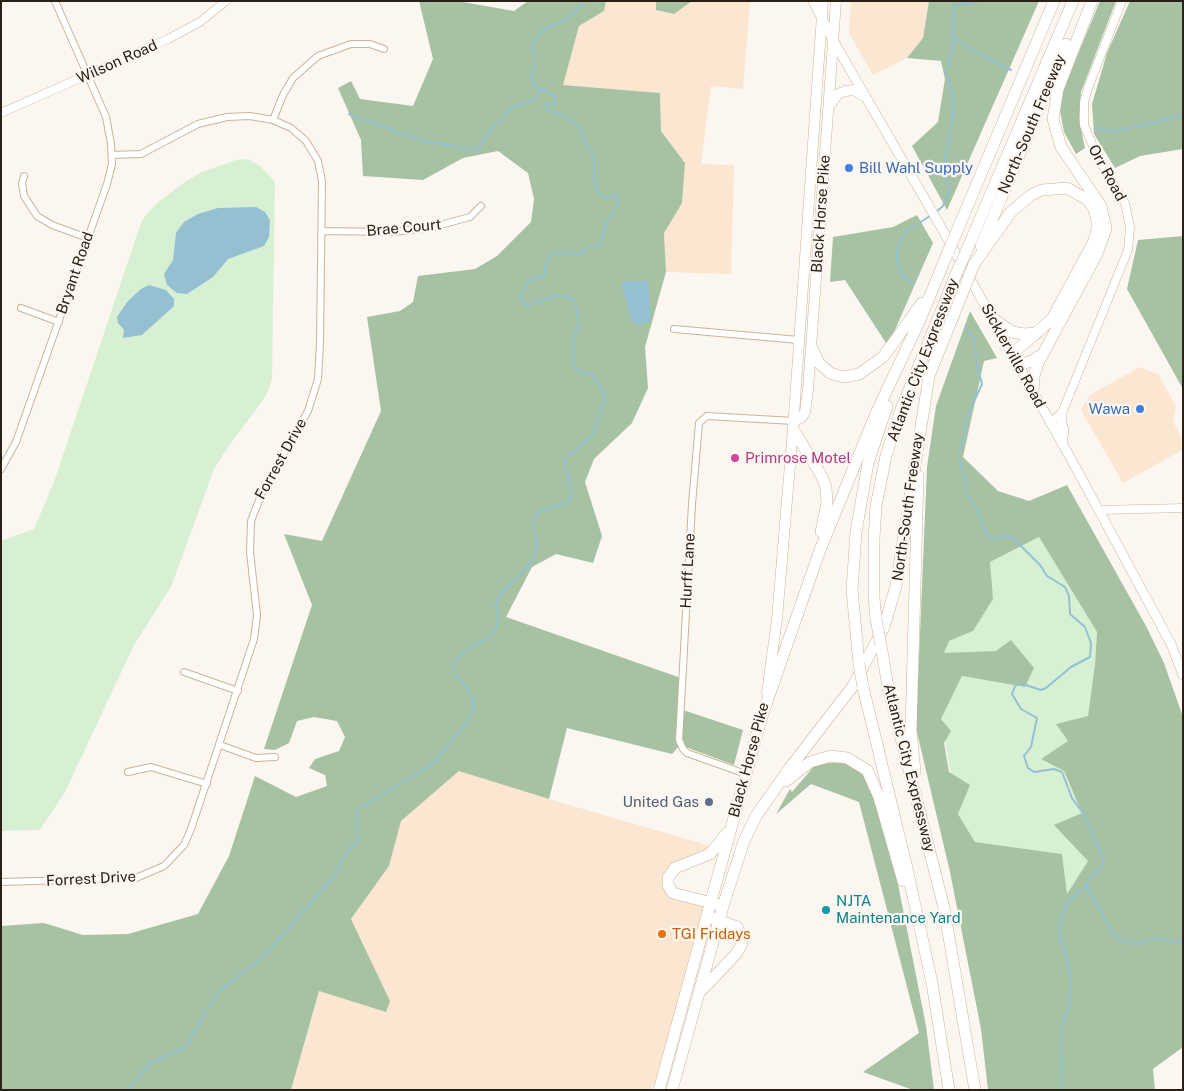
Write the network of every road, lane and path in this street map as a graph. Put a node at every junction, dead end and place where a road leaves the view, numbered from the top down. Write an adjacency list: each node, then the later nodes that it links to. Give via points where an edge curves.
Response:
1 (55, 1): 14 (street, Bryant Road)
2 (226, 1): 14 (street, Wilson Road, via 200,22)
3 (813, 1): 11 (main road, Sicklerville Road)
4 (823, 1): 11 (main road, Black Horse Pike)
5 (836, 1): 12 (main road, Black Horse Pike)
6 (1054, 1): 26 (highway, North-South Freeway, bridge)
7 (1073, 1): 60 (highway, Atlantic City Expressway, bridge, via 900,412 886,456 876,506 876,619 888,687)
8 (1085, 1): 27 (highway, North-South Freeway)
9 (1092, 1): 38 (highway, via 1058,89 1053,119 1062,147 1101,206 1106,229 1097,254)
10 (1122, 1): 41 (street, Orr Road, via 1088,88 1084,125 1094,151 1125,203 1130,227 1128,250)
11 (821, 15): 12 (main road, Sicklerville Road); 22 (main road, Black Horse Pike)
12 (834, 42): 15 (main road, Sicklerville Road); 16 (main road, Black Horse Pike)
13 (384, 49): 18 (street, via 370,44 351,44 318,56 290,83)
14 (87, 75): 17 (street, Wilson Road); 19 (street, Bryant Road, via 106,117)
15 (865, 96): 16 (main road, via 845,90 833,98); 31 (main road, Sicklerville Road)
16 (828, 110): 23 (main road, Black Horse Pike)
17 (1, 113)
18 (273, 120): 19 (street, Forrest Drive, via 250,116 216,118 141,154); 24 (street, Forrest Drive, via 297,132 318,161 322,182)
19 (112, 155): 25 (street, Bryant Road, via 107,184)
20 (24, 176): 25 (street, via 22,190 32,211 52,225)
21 (481, 206): 24 (street, Brae Court, via 470,217 433,227 394,232)
22 (809, 218): 23 (main road); 29 (main road, Black Horse Pike)
23 (821, 219): 30 (main road, Black Horse Pike)
24 (322, 232): 52 (street, Forrest Drive, via 318,379 308,411 263,490 251,521 250,552 256,623)
25 (88, 238): 33 (street, Bryant Road)
26 (948, 252): 32 (highway, North-South Freeway); 37 (highway, via 910,321 883,357 866,371 852,377 830,373 819,363)
27 (974, 264): 35 (highway, via 1011,212 1031,195 1054,187 1067,188 1088,200 1098,225 1094,241 1052,319); 44 (highway, North-South Freeway, bridge, via 929,376)
28 (21, 308): 33 (street)
29 (802, 312): 30 (main road); 36 (main road, Black Horse Pike)
30 (813, 314): 37 (main road, Black Horse Pike)
31 (992, 318): 35 (highway, via 1012,332); 39 (main road, Sicklerville Road)
32 (920, 320): 49 (highway, North-South Freeway, via 877,411); 65 (highway, Atlantic City Expressway, bridge, via 875,439 860,500 852,590 863,687)
33 (58, 322): 46 (street, Bryant Road, via 16,442)
34 (674, 329): 36 (street)
35 (1037, 333): 39 (highway)
36 (799, 340): 43 (main road, Black Horse Pike)
37 (812, 348): 43 (main road, Black Horse Pike, via 805,412)
38 (1043, 354): 39 (highway, via 1032,361); 40 (highway, via 1035,369)
39 (1015, 360): 40 (main road, Sicklerville Road)
40 (1033, 392): 42 (main road, Sicklerville Road)
41 (1062, 413): 42 (street, Orr Road); 45 (main road)
42 (1050, 423): 45 (main road, Sicklerville Road)
43 (794, 425): 49 (highway, via 821,475 828,503); 53 (main road, Black Horse Pike, via 777,619); 57 (street, Hurff Lane, via 707,416 699,423 679,740 687,752)
44 (918, 434): 59 (highway, North-South Freeway, via 898,576 884,628 853,686); 60 (highway, via 911,730)
45 (1062, 444): 48 (main road, Sicklerville Road)
46 (1, 468)
47 (1183, 508): 48 (street)
48 (1099, 510): 51 (main road, Sicklerville Road, via 1171,644)
49 (806, 587): 53 (highway, North-South Freeway)
50 (184, 672): 52 (street)
51 (1183, 675)
52 (238, 691): 54 (street, Forrest Drive)
53 (762, 716): 57 (highway, Black Horse Pike)
54 (220, 745): 55 (street, via 256,758); 58 (street, Forrest Drive)
55 (275, 756)
56 (128, 772): 58 (street, via 151,766)
57 (746, 774): 61 (highway, Black Horse Pike)
58 (207, 784): 62 (street, Forrest Drive, via 184,845 170,862 151,874 126,880)
59 (765, 801): 63 (highway, North-South Freeway); 65 (highway, via 801,768 821,758 840,756 867,770 878,797)
60 (923, 826): 70 (highway, Atlantic City Expressway, via 952,952)
61 (732, 828): 63 (highway, Black Horse Pike); 63 (highway, via 710,854 675,868 668,878 673,893)
62 (1, 882)
63 (717, 905): 64 (highway, Black Horse Pike)
64 (713, 918): 66 (highway, Black Horse Pike); 66 (highway, via 737,927 742,944); 67 (highway, Black Horse Pike)
65 (932, 983): 69 (highway, Atlantic City Expressway)
66 (699, 994): 68 (highway, Black Horse Pike)
67 (659, 1090)
68 (672, 1090)
69 (949, 1090)
70 (975, 1090)

